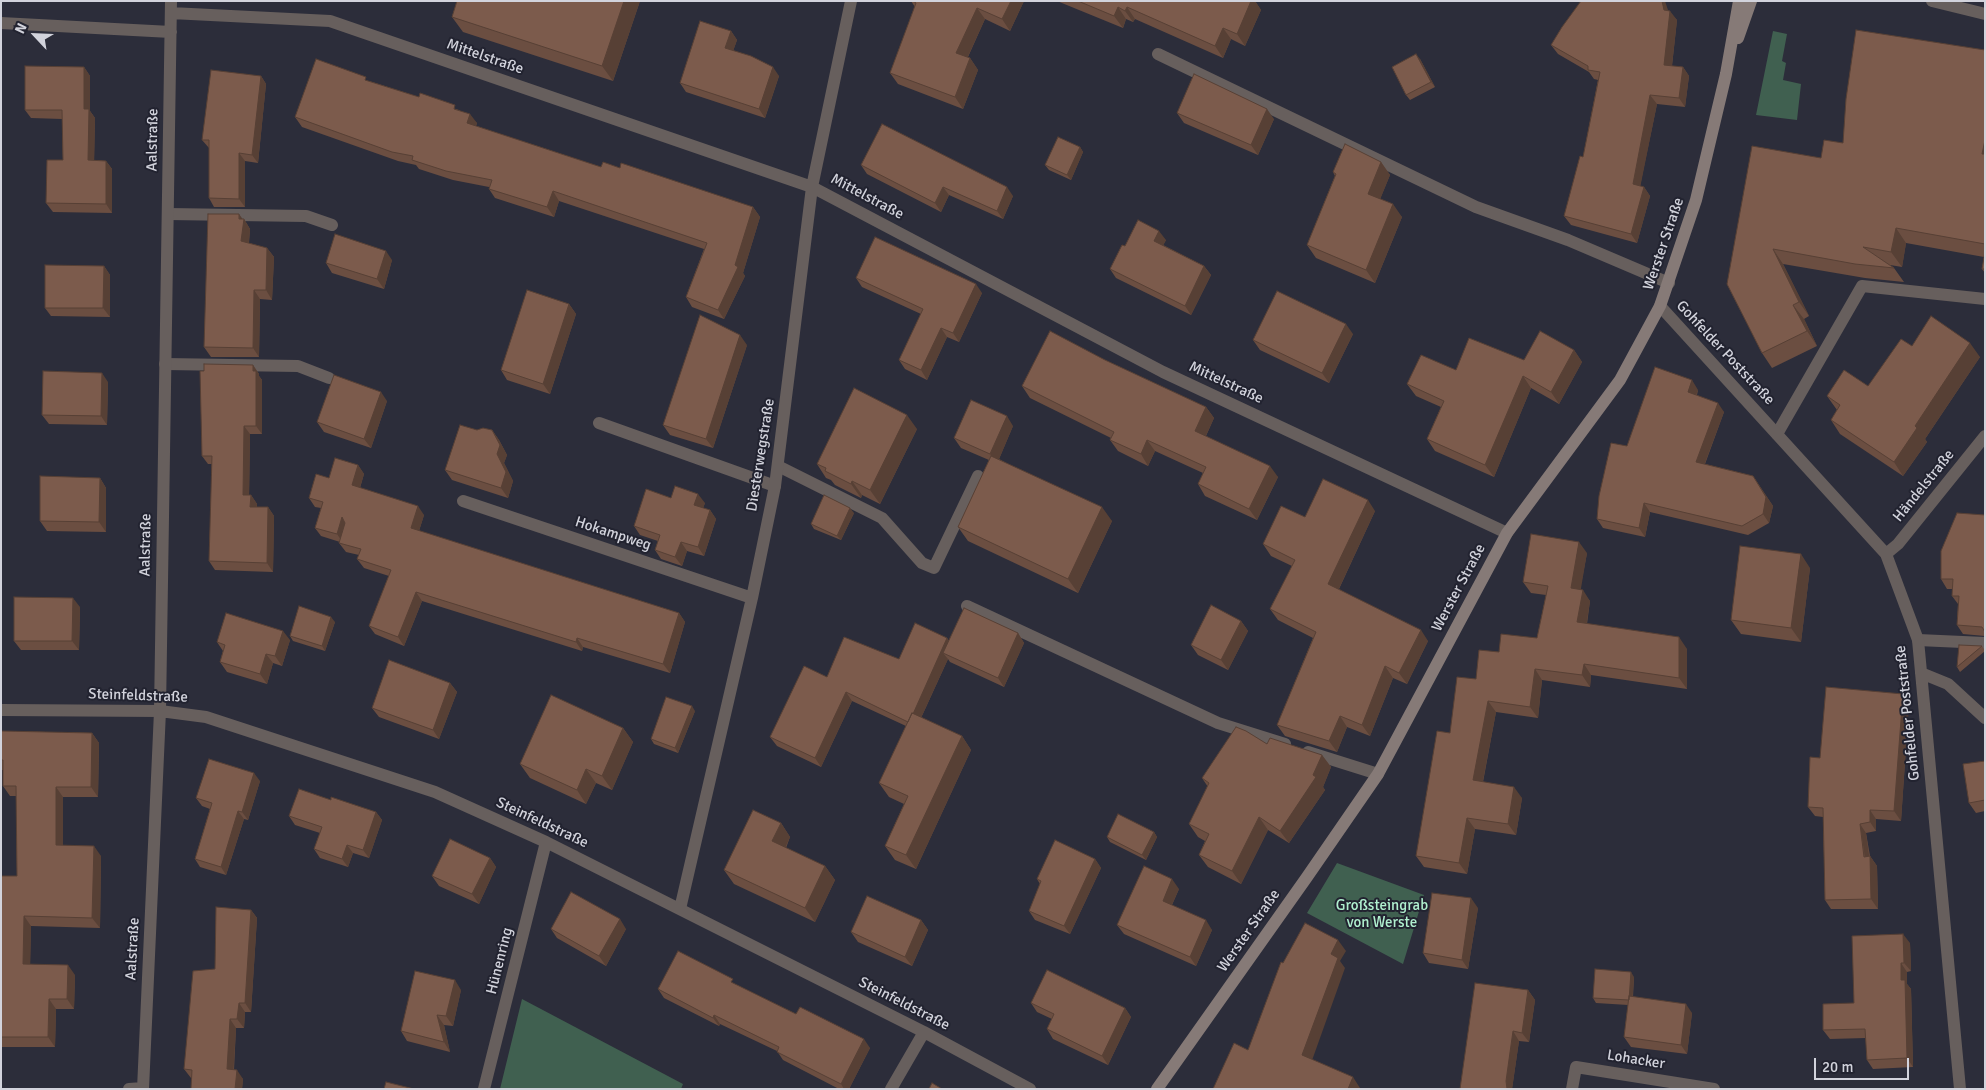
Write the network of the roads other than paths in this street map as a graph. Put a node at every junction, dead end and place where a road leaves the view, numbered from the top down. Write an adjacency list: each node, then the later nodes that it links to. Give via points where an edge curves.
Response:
1 (851, 1): 11 (street, Diesterwegstraße)
2 (1738, 1): 10 (main road, Werster Straße)
3 (1751, 1): 10 (main road, Werster Straße)
4 (1932, 1): 6 (street)
5 (171, 7): 8 (street, Aalstraße); 11 (street, Mittelstraße, via 330,21)
6 (1985, 14)
7 (1, 23): 8 (street)
8 (171, 32): 12 (street, Aalstraße)
9 (1158, 54): 14 (street, via 1476,207 1568,240)
10 (1726, 74): 14 (main road, Werster Straße, via 1696,200)
11 (812, 187): 22 (street, Diesterwegstraße); 26 (street, Mittelstraße, via 1163,372)
12 (168, 214): 13 (street, via 306,216); 17 (street, Aalstraße)
13 (332, 225)
14 (1669, 282): 16 (main road, Werster Straße)
15 (1985, 299): 20 (street, via 1862,286)
16 (1660, 306): 20 (street, Gohfelder Poststraße); 26 (main road, Werster Straße, via 1620,380)
17 (165, 364): 18 (street, via 298,366); 34 (street, Aalstraße)
18 (329, 378)
19 (599, 423): 24 (street)
20 (1777, 434): 27 (street, Gohfelder Poststraße)
21 (1985, 436): 27 (street, Händelstraße, via 1898,544)
22 (778, 466): 23 (street, via 882,518 922,563 934,568); 24 (street, Diesterwegstraße)
23 (978, 476)
24 (775, 486): 28 (street, Diesterwegstraße)
25 (463, 501): 28 (street, Hokampweg)
26 (1507, 533): 36 (main road, Werster Straße)
27 (1886, 554): 30 (street, Gohfelder Poststraße)
28 (752, 598): 38 (street, Diesterwegstraße)
29 (968, 606): 36 (street, via 1218,723)
30 (1918, 640): 31 (street); 32 (street, Gohfelder Poststraße)
31 (1985, 643)
32 (1922, 673): 35 (street, via 1948,684); 48 (street, Gohfelder Poststraße)
33 (1, 710): 34 (street, Steinfeldstraße)
34 (160, 711): 37 (street, Steinfeldstraße, via 206,717 435,792); 41 (street, Aalstraße)
35 (1985, 718)
36 (1378, 774): 45 (main road, Werster Straße)
37 (546, 842): 38 (street, Steinfeldstraße); 42 (street, Hünenring)
38 (680, 910): 39 (street, Steinfeldstraße)
39 (924, 1032): 43 (street); 44 (street, Steinfeldstraße)
40 (129, 1089): 41 (street)
41 (143, 1089)
42 (484, 1089)
43 (891, 1089)
44 (1030, 1089)
45 (1156, 1089)
46 (1572, 1089): 47 (street, Lohacker, via 1576,1067)
47 (1714, 1089)
48 (1960, 1089)

